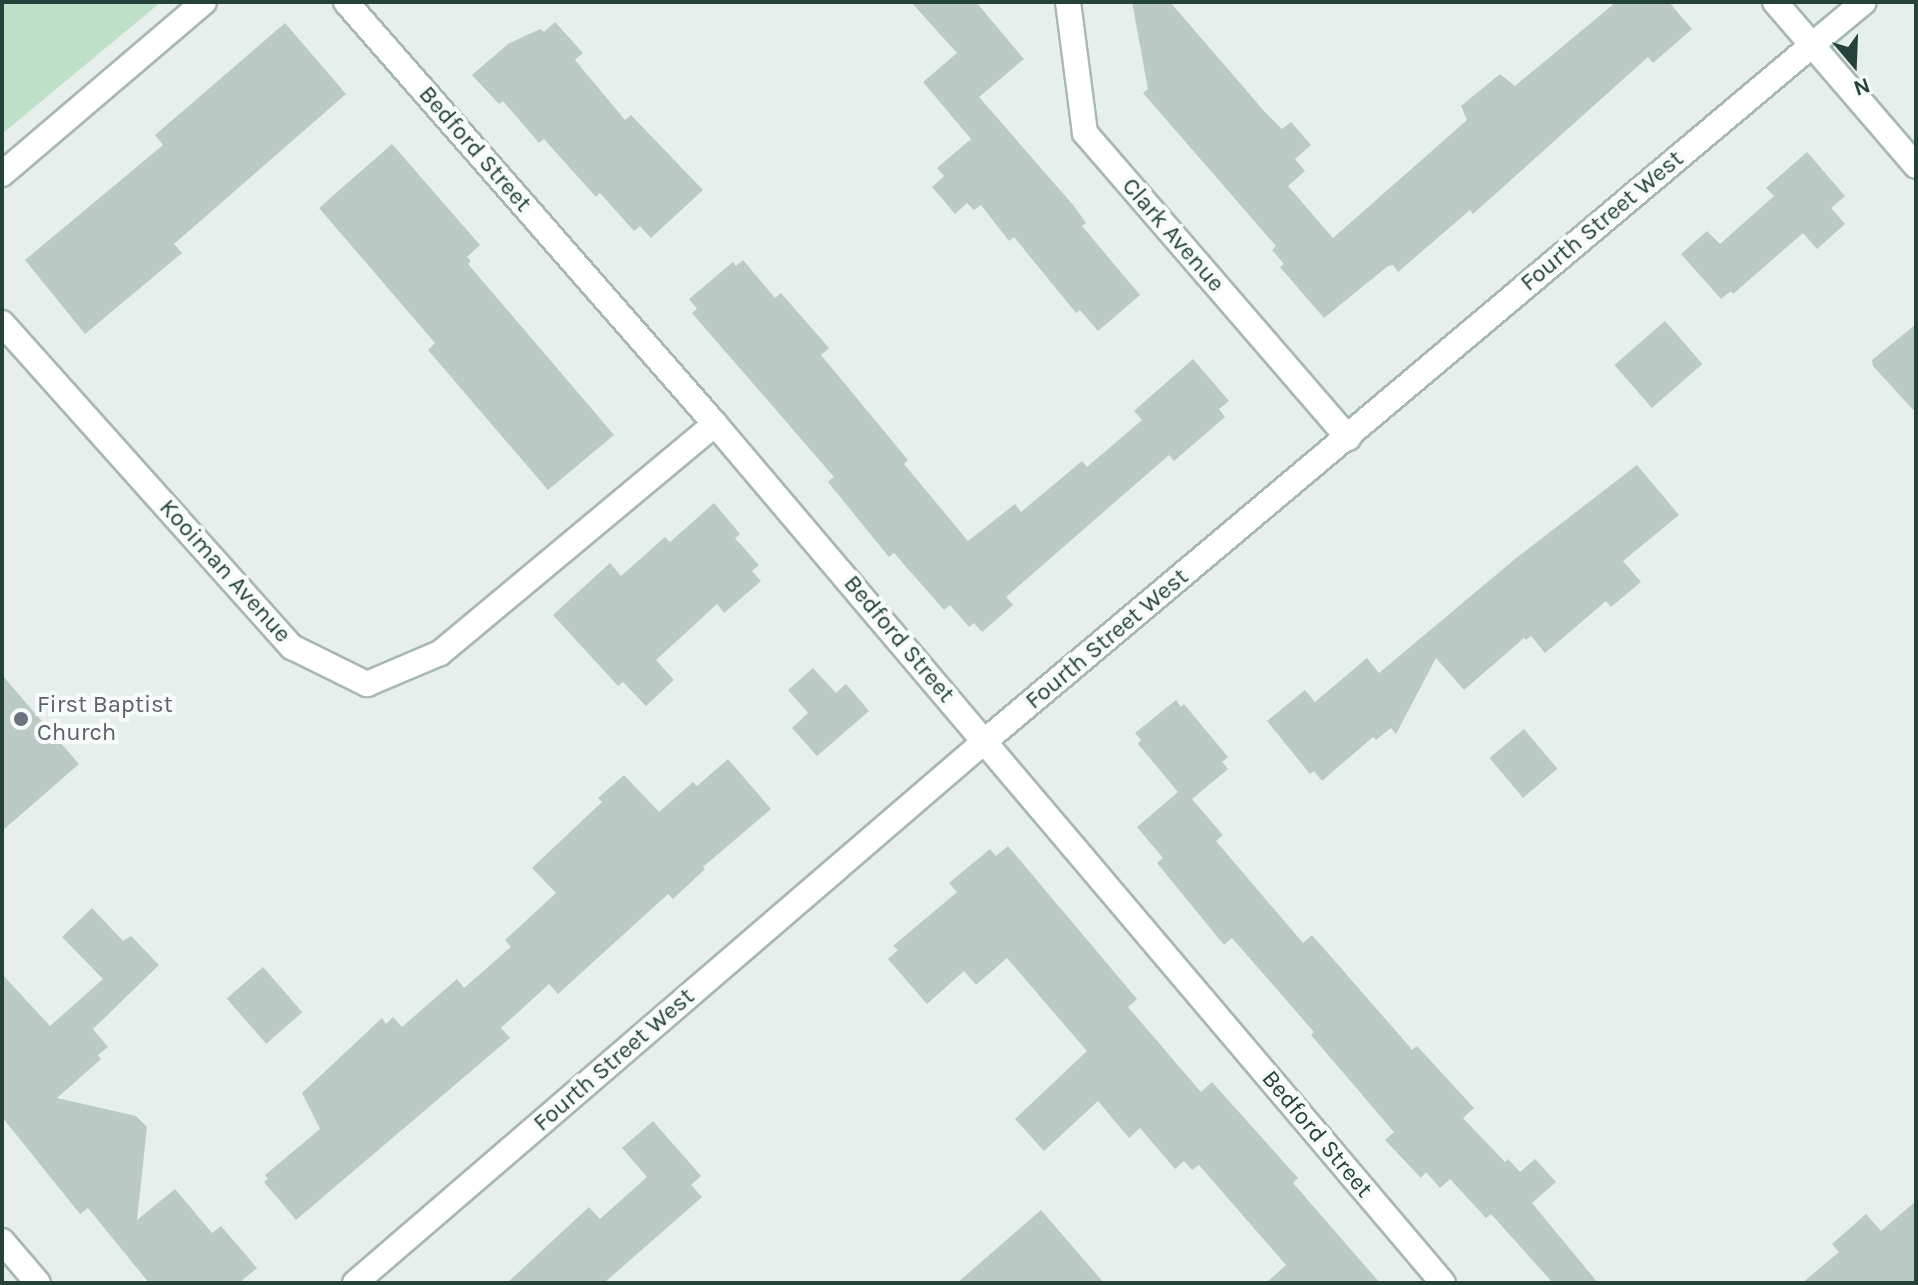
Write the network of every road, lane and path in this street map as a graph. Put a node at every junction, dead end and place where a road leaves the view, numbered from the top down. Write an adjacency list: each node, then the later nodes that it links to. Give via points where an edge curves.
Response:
1 (204, 2): 8 (street)
2 (346, 2): 10 (street, Bedford Street)
3 (1068, 2): 11 (street, Clark Avenue, via 1085,133)
4 (1775, 2): 6 (street)
5 (1864, 2): 6 (street, Fourth Street West)
6 (1812, 45): 7 (street); 11 (street, Fourth Street West)
7 (1916, 166)
8 (2, 174)
9 (2, 323): 10 (street, Kooiman Avenue, via 292,647 367,684 440,653)
10 (715, 424): 12 (street, Bedford Street)
11 (1348, 438): 12 (street, Fourth Street West)
12 (985, 741): 15 (street, Fourth Street West); 16 (street, Bedford Street)
13 (2, 1241): 14 (street)
14 (38, 1283)
15 (355, 1283)
16 (1443, 1283)

